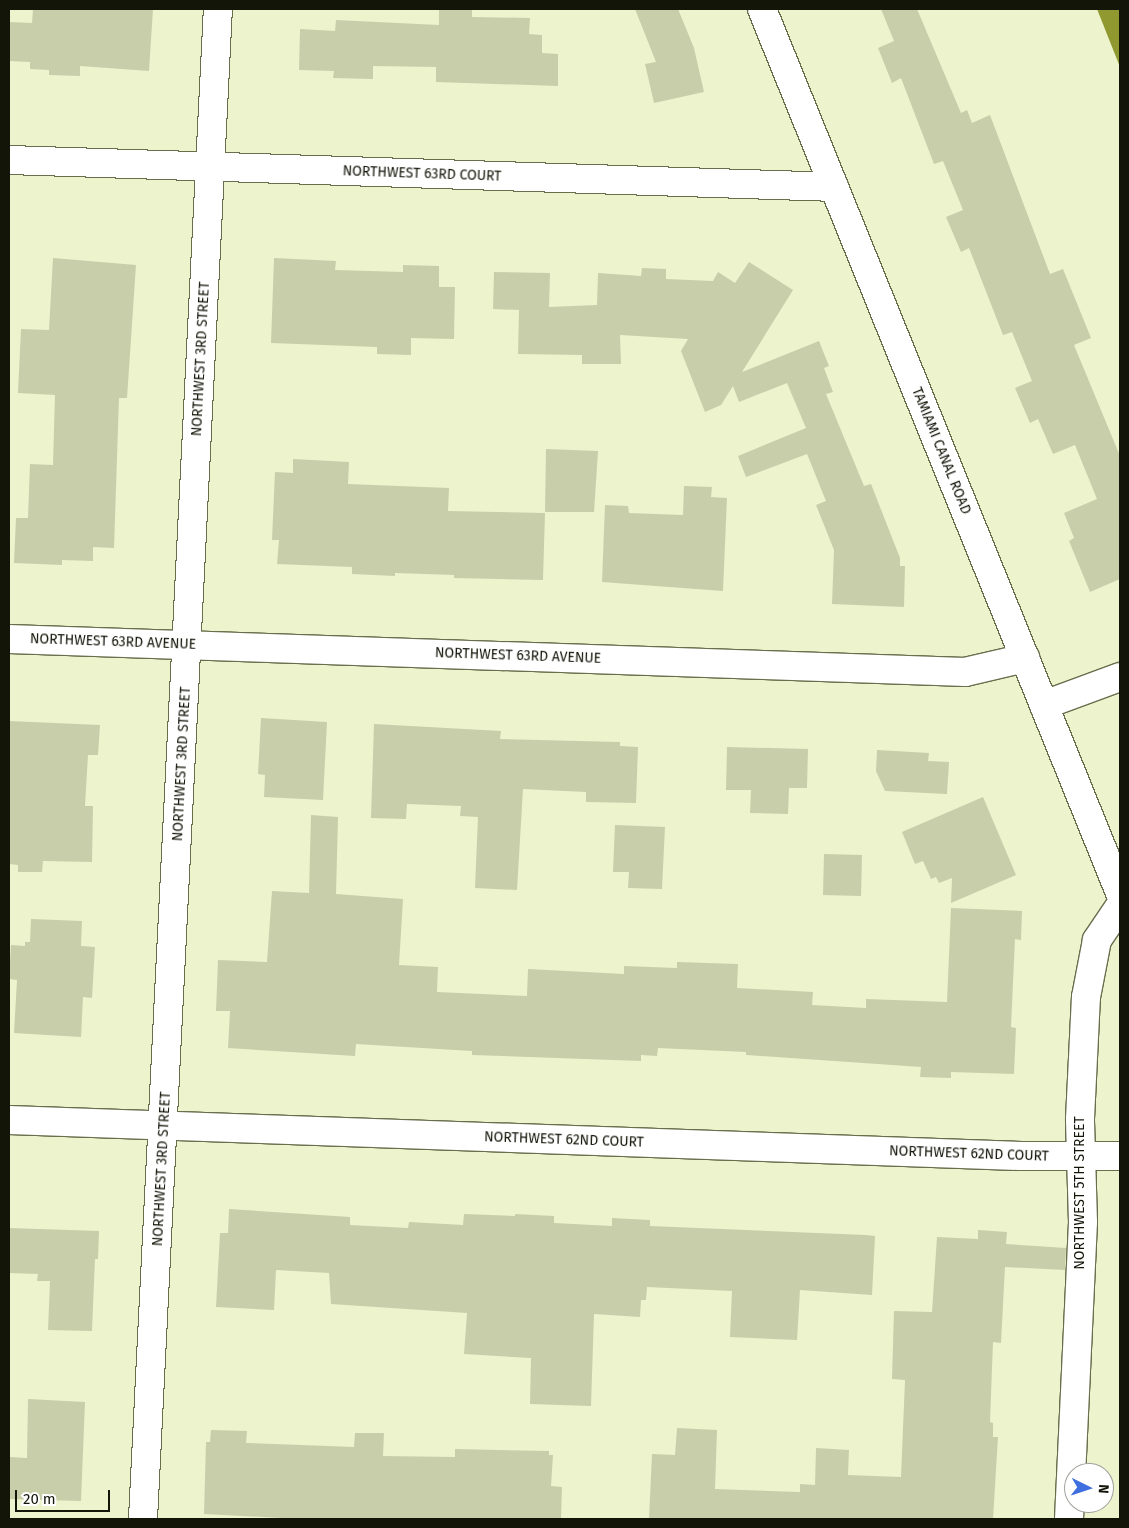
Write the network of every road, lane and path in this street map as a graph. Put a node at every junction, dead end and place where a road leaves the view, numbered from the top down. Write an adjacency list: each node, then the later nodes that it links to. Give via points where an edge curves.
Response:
1 (218, 9): 4 (street, NORTHWEST 3RD STREET)
2 (762, 9): 5 (street, TAMIAMI CANAL ROAD)
3 (9, 160): 4 (street, NORTHWEST 63RD COURT)
4 (209, 166): 5 (street, NORTHWEST 63RD COURT); 7 (street, NORTHWEST 3RD STREET)
5 (834, 187): 8 (street, TAMIAMI CANAL ROAD)
6 (9, 639): 7 (street, NORTHWEST 63RD AVENUE)
7 (188, 644): 8 (street, NORTHWEST 63RD AVENUE, via 965,672); 14 (street, NORTHWEST 3RD STREET)
8 (1025, 658): 10 (street, TAMIAMI CANAL ROAD)
9 (1120, 677): 10 (street)
10 (1044, 705): 11 (street, TAMIAMI CANAL ROAD)
11 (1120, 893)
12 (1120, 906): 16 (street, NORTHWEST 5TH STREET, via 1097,940 1091,968 1080,1119)
13 (9, 1120): 14 (street, NORTHWEST 62ND COURT)
14 (164, 1125): 16 (street, NORTHWEST 62ND COURT); 17 (street, NORTHWEST 3RD STREET)
15 (1120, 1156): 16 (street, NORTHWEST 62ND COURT)
16 (1081, 1157): 18 (street, NORTHWEST 5TH STREET, via 1083,1222)
17 (143, 1519)
18 (1069, 1519)

